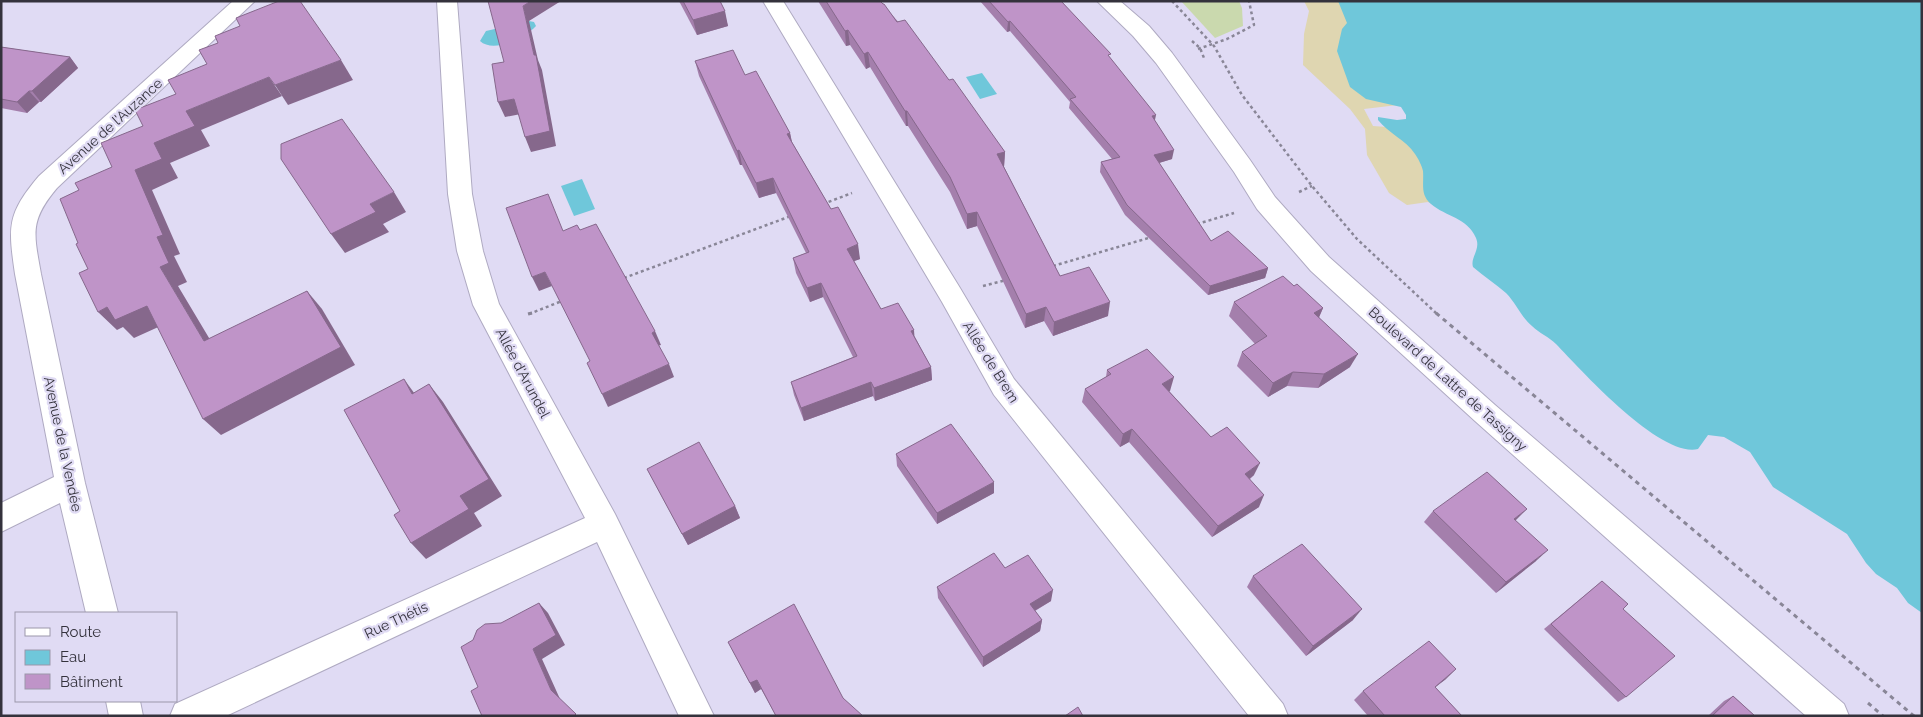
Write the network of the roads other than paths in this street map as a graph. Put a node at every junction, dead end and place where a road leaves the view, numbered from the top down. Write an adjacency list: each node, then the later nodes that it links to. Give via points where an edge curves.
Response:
1 (245, 1): 5 (street, Avenue de l'Auzance, via 30,202 22,220)
2 (448, 1): 8 (street, Allée d'Arundel, via 460,194 470,251 486,305)
3 (773, 1): 14 (street, Allée de Brem, via 1004,387)
4 (1107, 1): 15 (street, Boulevard de Lattre de Tassigny, via 1141,31 1164,58 1266,203 1320,264)
5 (28, 274): 6 (street, Avenue de la Vendée)
6 (70, 483): 7 (street); 9 (street, Avenue de la Vendée)
7 (1, 518)
8 (604, 524): 12 (street, Rue Thétis); 13 (street, Allée d'Arundel)
9 (102, 612)
10 (123, 702): 11 (street)
11 (126, 716)
12 (187, 716)
13 (697, 716)
14 (1271, 716)
15 (1832, 716)

